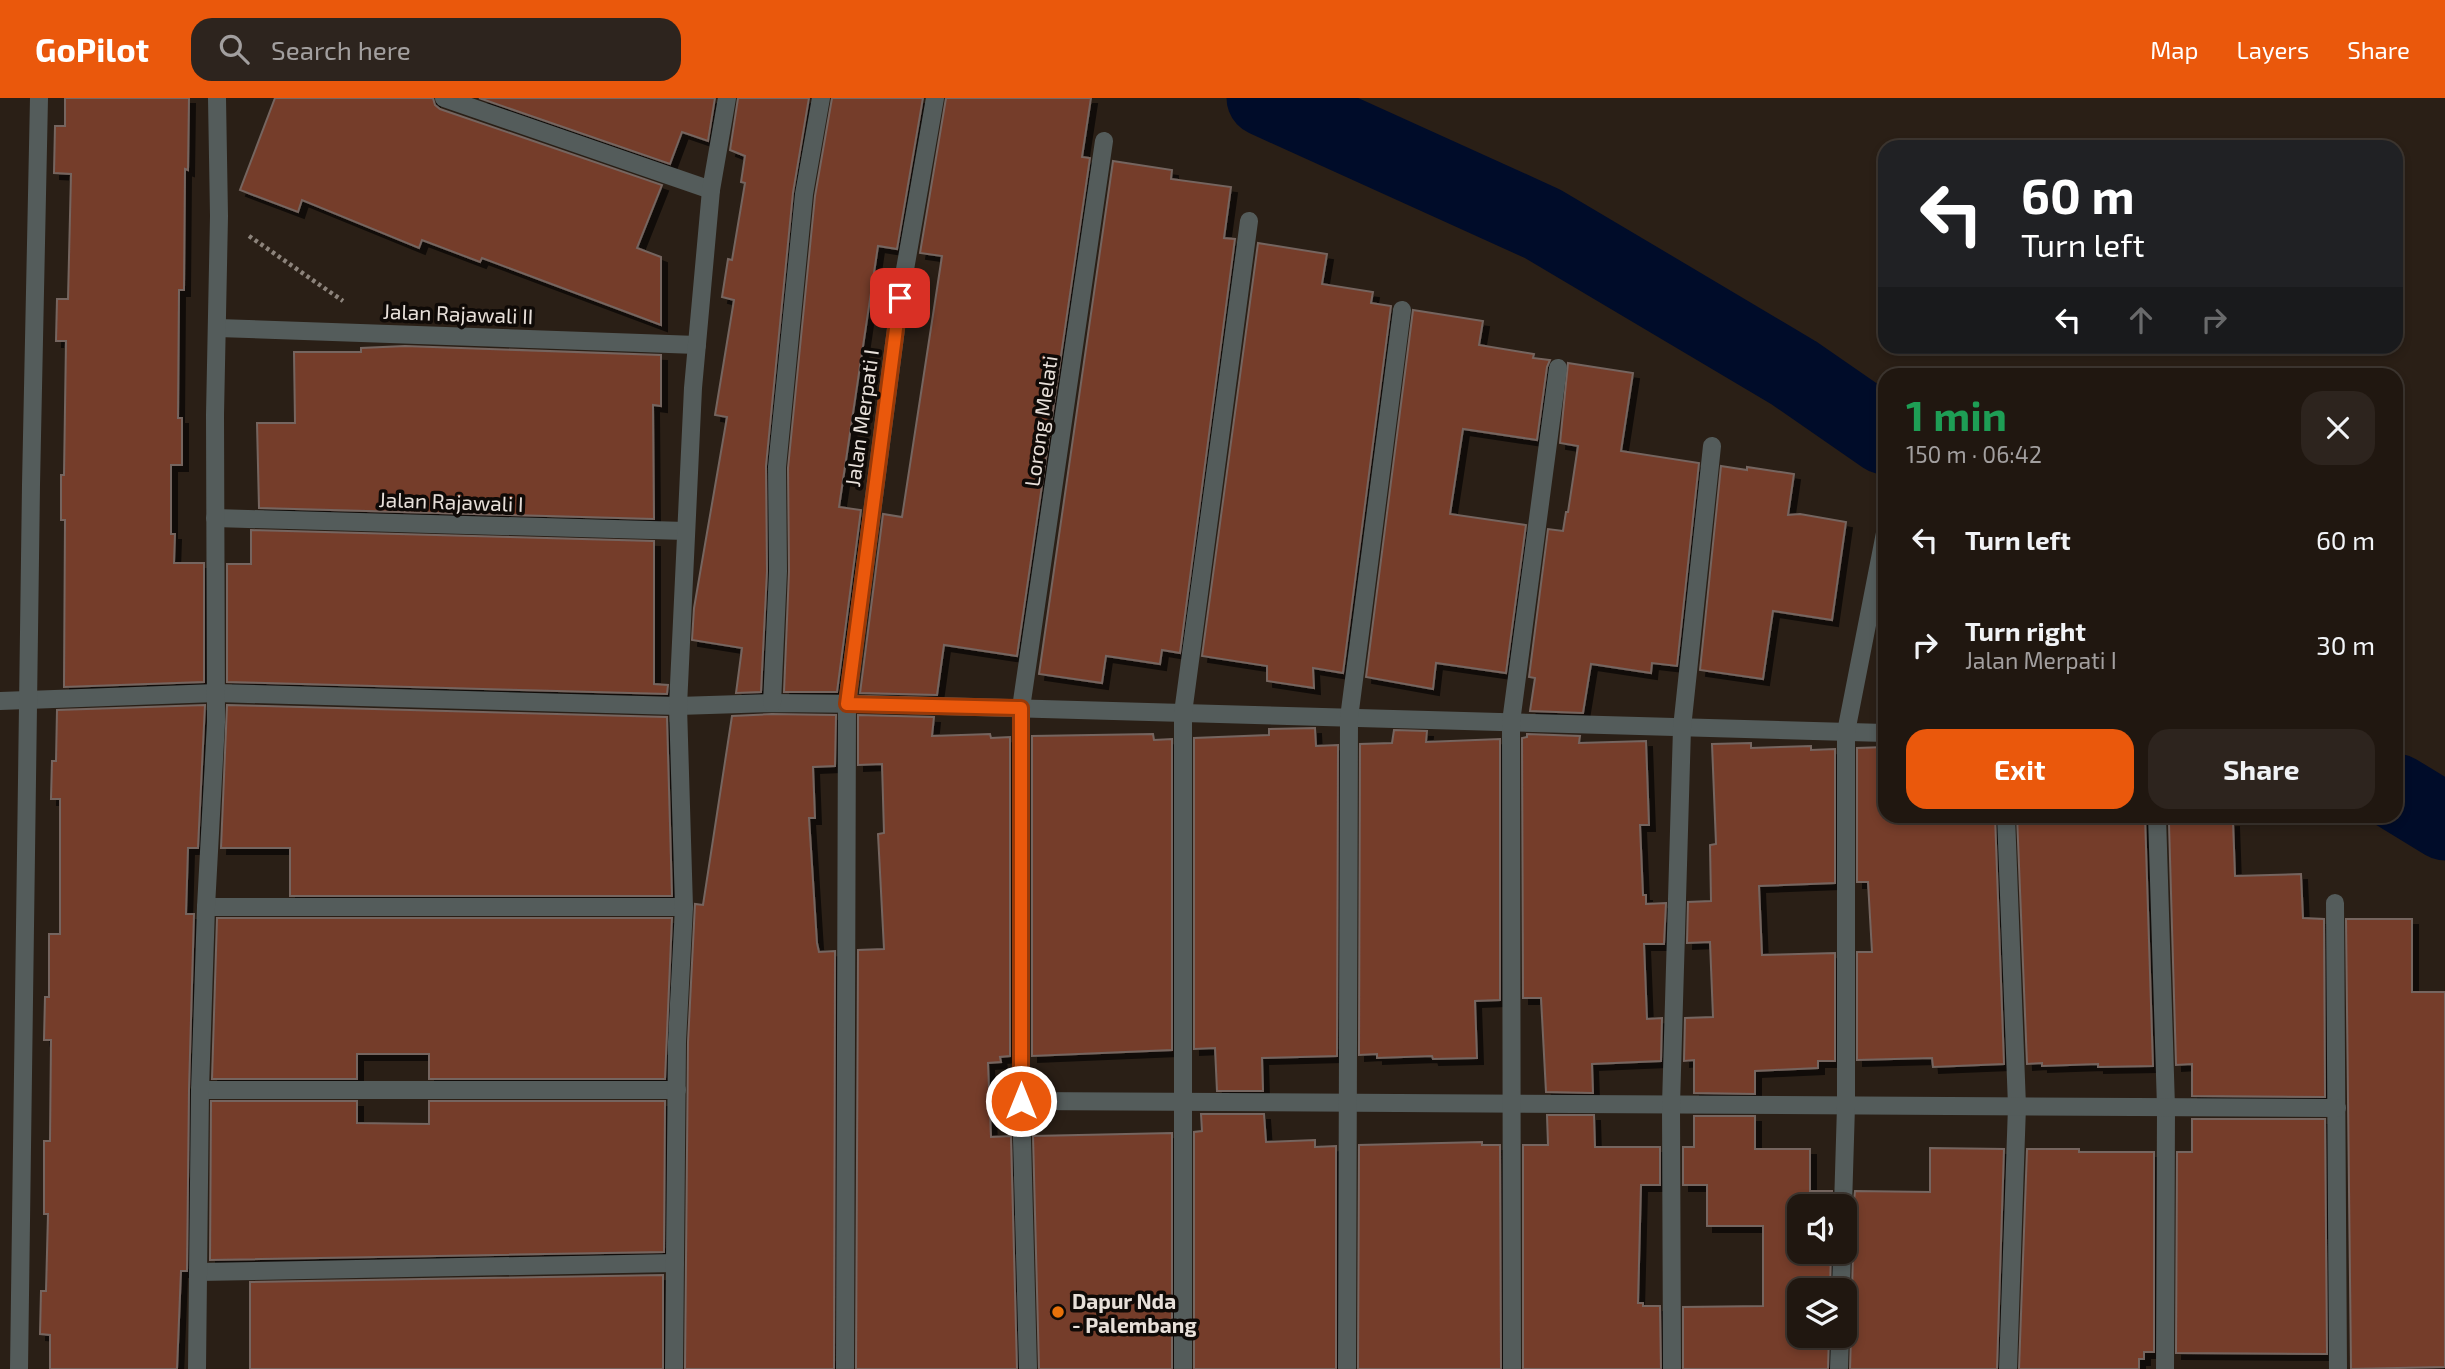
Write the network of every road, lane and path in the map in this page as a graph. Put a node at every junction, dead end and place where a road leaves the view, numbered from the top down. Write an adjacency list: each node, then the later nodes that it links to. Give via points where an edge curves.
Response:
1 (39, 98): 21 (street)
2 (218, 98): 9 (street)
3 (444, 98): 8 (street)
4 (727, 98): 8 (street)
5 (821, 98): 22 (street, via 804,194 777,467)
6 (935, 98): 23 (street, Jalan Merpati I, via 900,298)
7 (1104, 141): 25 (street, Lorong Melati)
8 (711, 190): 14 (street)
9 (219, 216): 11 (path); 13 (street)
10 (1249, 221): 26 (street)
11 (344, 301)
12 (1402, 310): 27 (street)
13 (218, 328): 14 (street, Jalan Rajawali II); 17 (street)
14 (697, 345): 18 (street)
15 (1558, 368): 28 (street)
16 (1712, 446): 29 (street)
17 (215, 518): 18 (street, Jalan Rajawali I); 20 (street)
18 (686, 531): 24 (street)
19 (1878, 569): 30 (street)
20 (216, 693): 21 (street); 24 (street); 35 (street)
21 (14, 701): 52 (street)
22 (772, 703): 23 (street); 24 (street)
23 (847, 704): 25 (street); 55 (street, Jalan Merpati I)
24 (678, 706): 36 (street)
25 (1021, 708): 26 (street); 39 (street, Lorong Melati)
26 (1183, 713): 27 (street); 40 (street)
27 (1349, 718): 28 (street); 41 (street)
28 (1511, 722): 29 (street); 42 (street)
29 (1682, 727): 30 (street); 43 (street)
30 (1846, 732): 31 (street); 44 (street)
31 (1878, 733)
32 (2006, 823): 45 (street)
33 (2157, 823): 46 (street)
34 (2335, 903): 47 (street)
35 (206, 907): 36 (street); 37 (street)
36 (684, 907): 38 (street)
37 (200, 1090): 38 (street); 50 (street)
38 (677, 1090): 49 (street)
39 (1021, 1101): 40 (street); 56 (street, Lorong Melati)
40 (1183, 1104): 41 (street); 57 (street)
41 (1348, 1104): 42 (street); 58 (street)
42 (1511, 1104): 43 (street); 59 (street)
43 (1671, 1105): 44 (street); 60 (street)
44 (1846, 1106): 45 (street); 48 (street)
45 (2018, 1107): 46 (street); 62 (street)
46 (2166, 1107): 47 (street); 63 (street)
47 (2337, 1108): 64 (street)
48 (1843, 1194)
49 (675, 1264): 50 (street); 54 (street)
50 (198, 1272): 53 (street)
51 (1840, 1348): 61 (street)
52 (19, 1369)
53 (197, 1369)
54 (674, 1369)
55 (845, 1369)
56 (1028, 1369)
57 (1183, 1369)
58 (1347, 1369)
59 (1512, 1369)
60 (1672, 1369)
61 (1839, 1369)
62 (2008, 1369)
63 (2165, 1369)
64 (2338, 1369)

